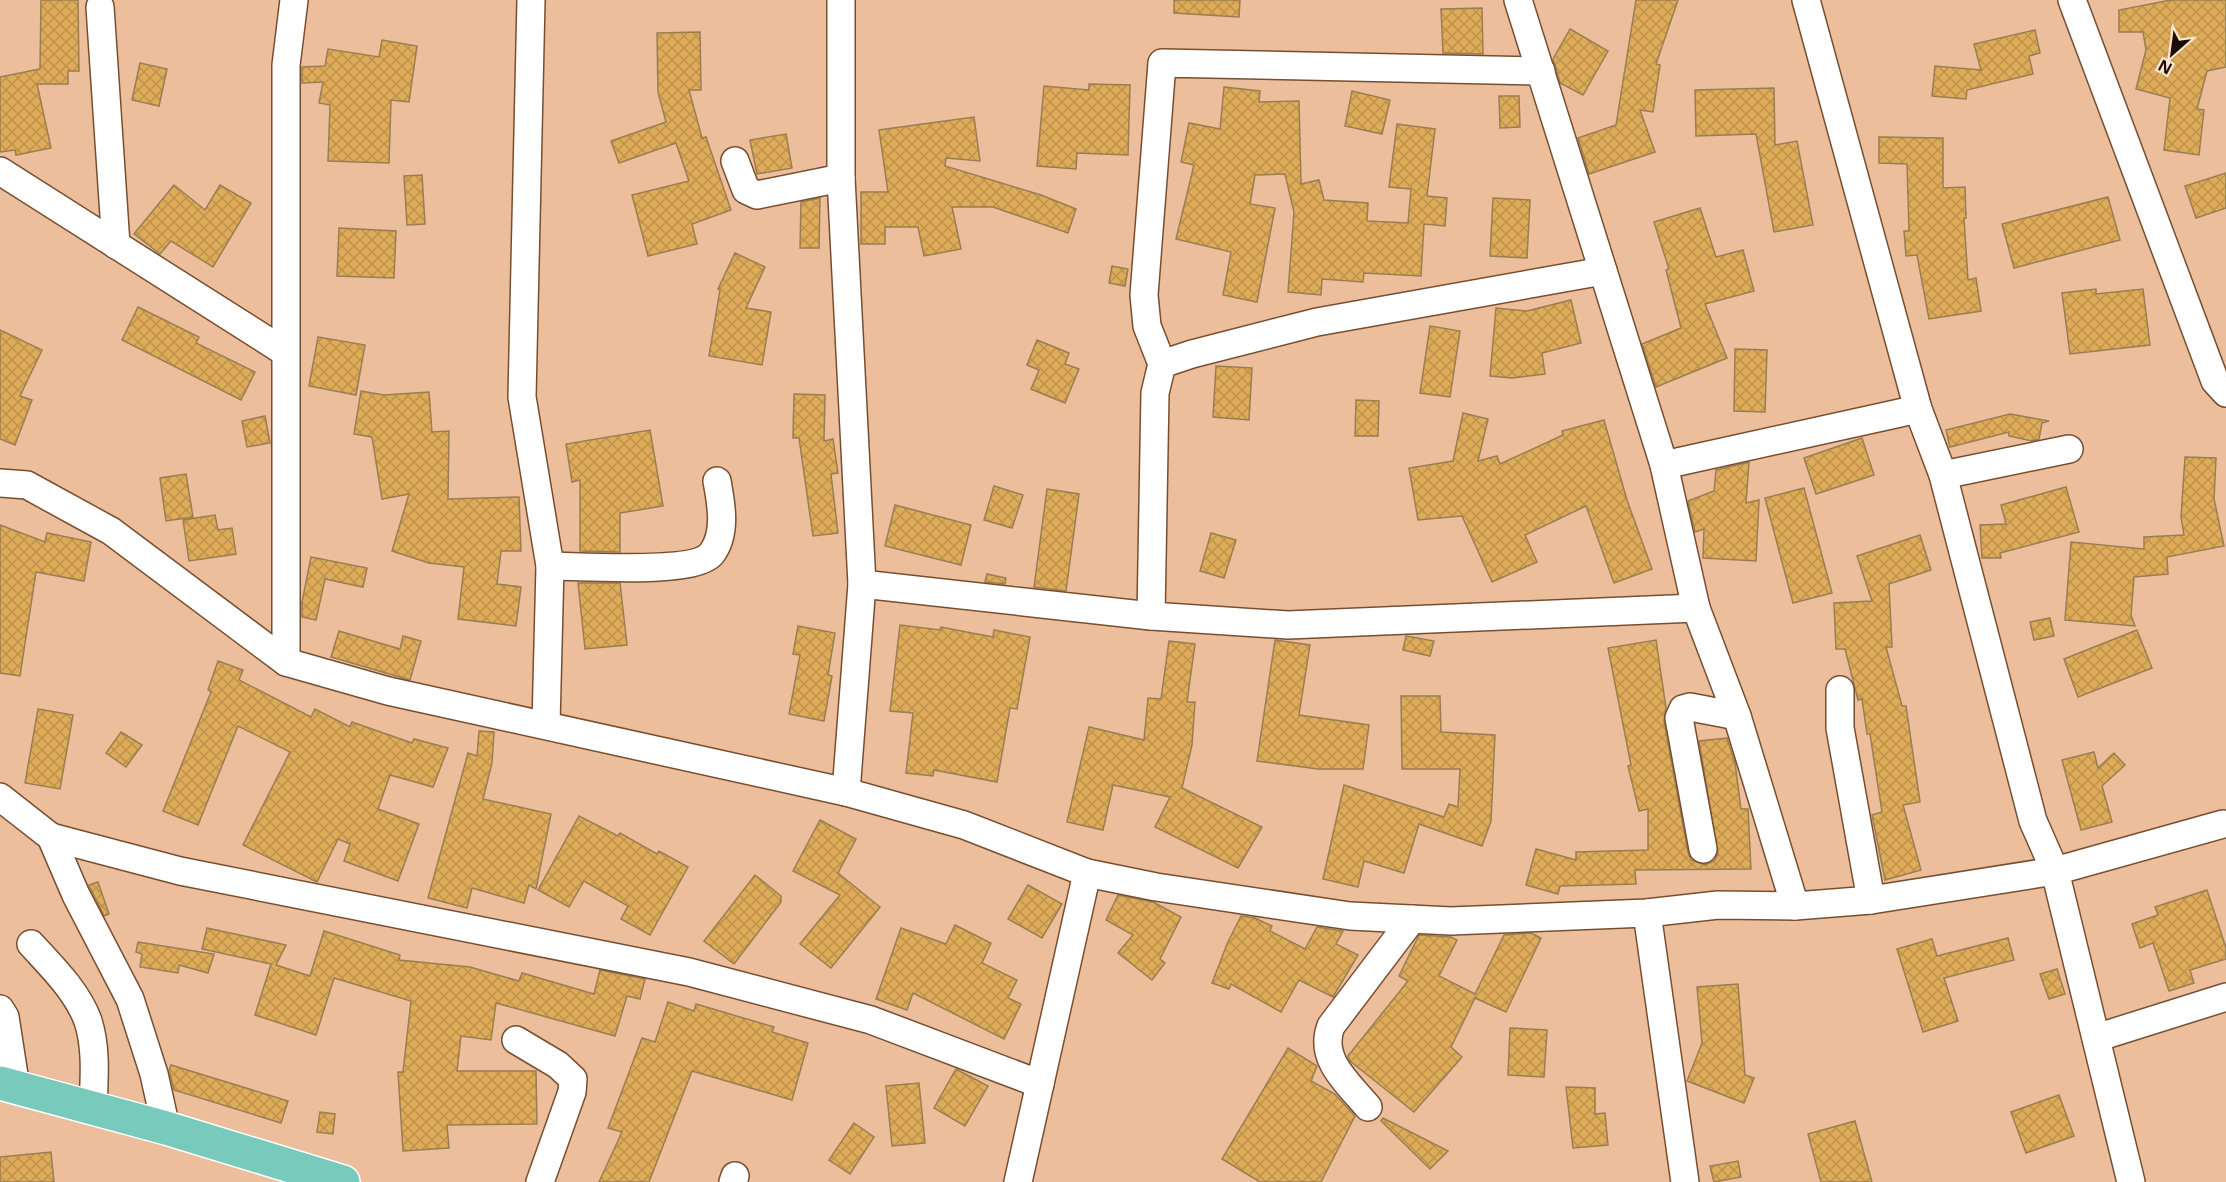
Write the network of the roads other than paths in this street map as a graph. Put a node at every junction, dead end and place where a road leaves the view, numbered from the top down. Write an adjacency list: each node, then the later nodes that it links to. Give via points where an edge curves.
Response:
1 (294, 0): 14 (street, via 286,65)
2 (531, 0): 23 (street, via 522,397)
3 (841, 0): 11 (street)
4 (1518, 0): 8 (street)
5 (1806, 0): 17 (street)
6 (2072, 0): 16 (street, via 2215,381)
7 (100, 7): 12 (street)
8 (1540, 71): 13 (street); 15 (street, via 1162,63 1144,295 1148,326)
9 (735, 161): 11 (street, via 746,190 757,195)
10 (0, 171): 12 (street)
11 (841, 178): 24 (street)
12 (116, 245): 14 (street)
13 (1603, 271): 15 (street, via 1317,322); 19 (street)
14 (285, 352): 27 (street)
15 (1162, 364): 26 (street, via 1155,393)
16 (2226, 393)
17 (1918, 409): 19 (street); 20 (street)
18 (2069, 449): 20 (street)
19 (1664, 465): 25 (street)
20 (1943, 475): 36 (street, via 2033,820)
21 (717, 481): 23 (street, via 720,534 712,554 698,563 667,567)
22 (0, 483): 27 (street, via 27,485 111,531)
23 (550, 566): 30 (street)
24 (862, 584): 26 (street); 31 (street)
25 (1696, 608): 26 (street, via 1288,625); 29 (street)
26 (1151, 616)
27 (286, 662): 30 (street, via 388,691)
28 (1840, 690): 38 (street, via 1840,728)
29 (1737, 716): 35 (street, via 1690,707 1683,709 1679,718); 39 (street)
30 (546, 724): 31 (street)
31 (846, 792): 37 (street, via 964,825)
32 (0, 797): 34 (street)
33 (2223, 824): 36 (street)
34 (51, 837): 47 (street, via 180,871 689,972 871,1020); 51 (street, via 130,999)
35 (1702, 849)
36 (2055, 871): 38 (street); 45 (street)
37 (1087, 873): 41 (street, via 1350,916); 47 (street)
38 (1871, 900): 39 (street)
39 (1795, 906): 40 (street, via 1718,906)
40 (1647, 912): 41 (street, via 1451,921); 56 (street)
41 (1412, 919): 49 (street, via 1331,1026 1326,1039 1334,1066)
42 (31, 944): 50 (street, via 72,991 88,1022 94,1060)
43 (2226, 997): 45 (street)
44 (0, 1010): 48 (street, via 5,1017)
45 (2096, 1038): 57 (street)
46 (516, 1040): 54 (street, via 558,1065 573,1079 572,1092)
47 (1040, 1084): 55 (street)
48 (8, 1086): 50 (main road)
49 (1368, 1107)
50 (93, 1109): 51 (main road)
51 (166, 1128): 52 (main road)
52 (301, 1177): 53 (main road)
53 (343, 1182)
54 (540, 1182)
55 (1018, 1182)
56 (1685, 1182)
57 (2131, 1182)

